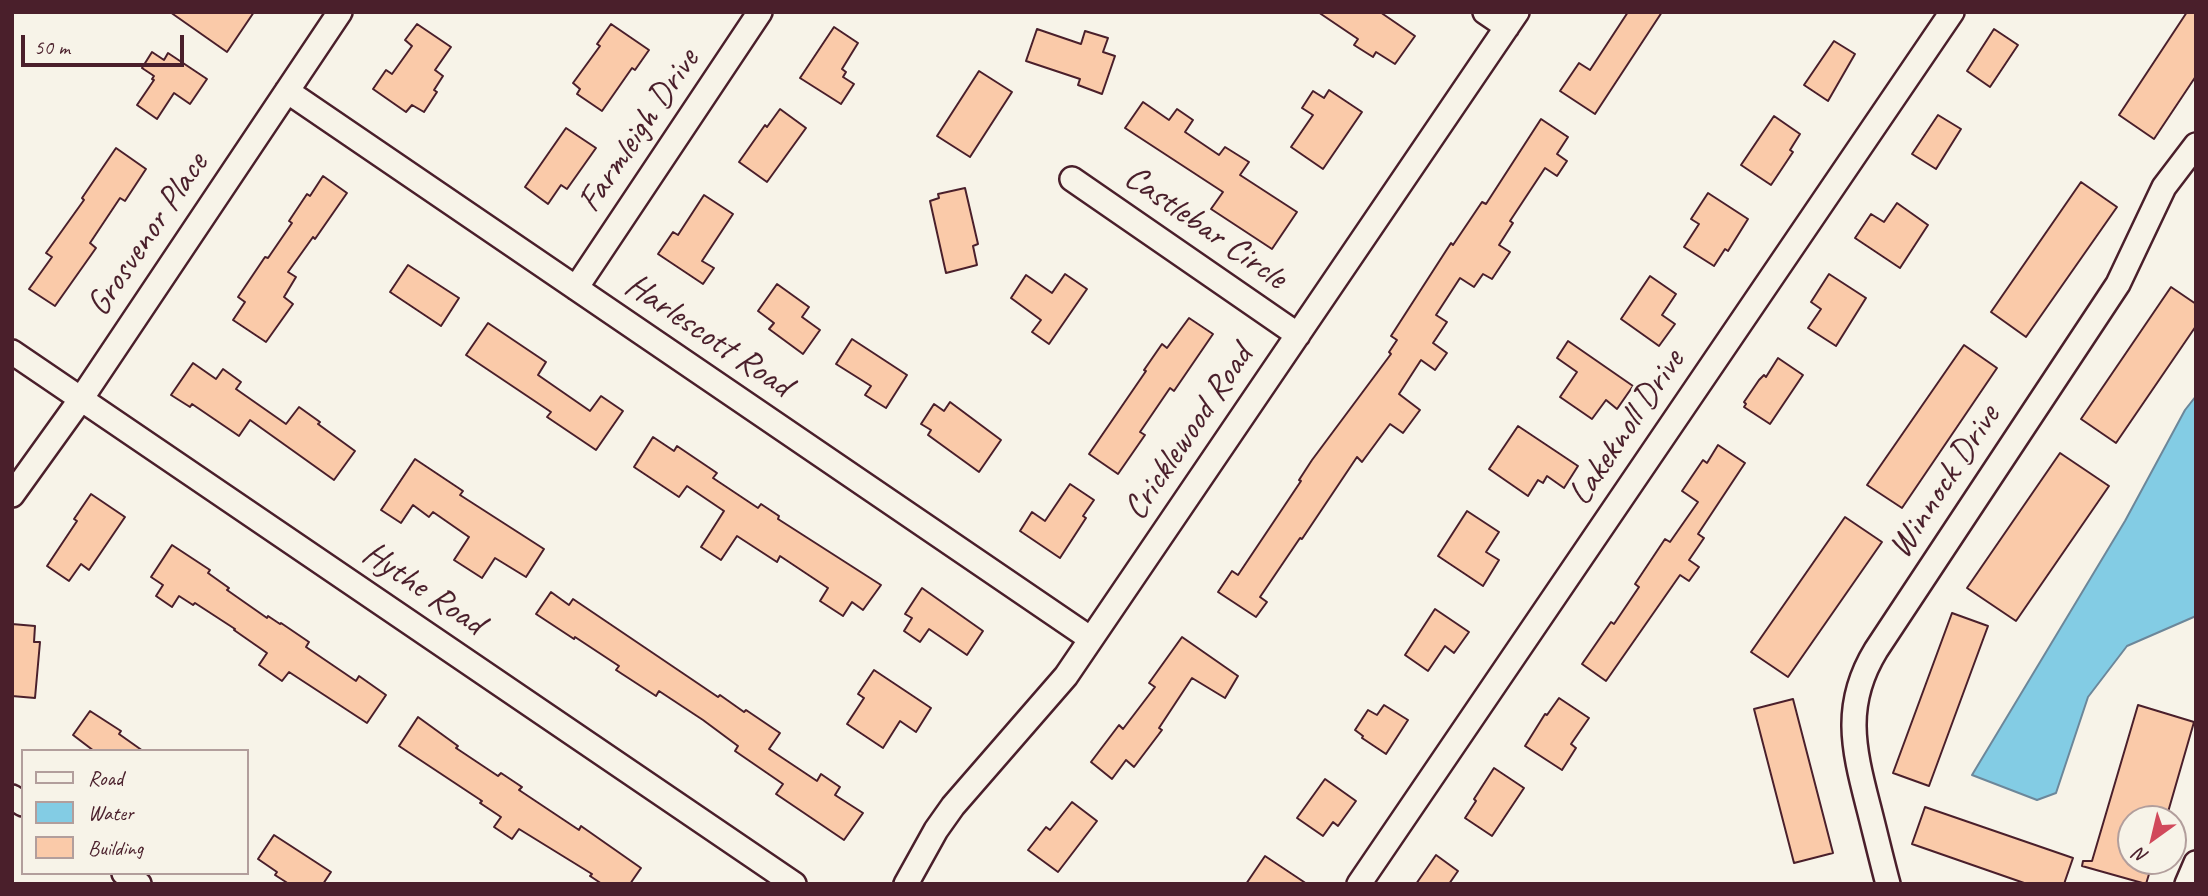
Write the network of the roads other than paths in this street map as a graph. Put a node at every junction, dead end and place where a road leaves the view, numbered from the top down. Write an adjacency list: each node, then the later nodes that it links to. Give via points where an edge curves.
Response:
1 (340, 12): 6 (street, Grosvenor Place)
2 (760, 12): 9 (street, Farmleigh Drive)
3 (1485, 12): 5 (street)
4 (1952, 12): 18 (street, Lakeknoll Drive)
5 (1512, 20): 10 (street, Cricklewood Road)
6 (287, 91): 9 (street, Harlescott Road); 12 (street, Grosvenor Place)
7 (2196, 145): 19 (street, Winnock Drive, via 2164,187 2118,284 1866,668 1853,719 1855,750)
8 (1072, 179): 10 (street, Castlebar Circle)
9 (576, 288): 14 (street, Harlescott Road)
10 (1298, 335): 14 (street, Cricklewood Road)
11 (12, 352): 12 (street, Hythe Road)
12 (80, 398): 13 (street, Grosvenor Place); 16 (street, Hythe Road)
13 (12, 495)
14 (1091, 639): 17 (street, Cricklewood Road, via 1066,676 953,806)
15 (2196, 863): 20 (street)
16 (794, 884)
17 (906, 884)
18 (1359, 884)
19 (1888, 884)
20 (2187, 884)

